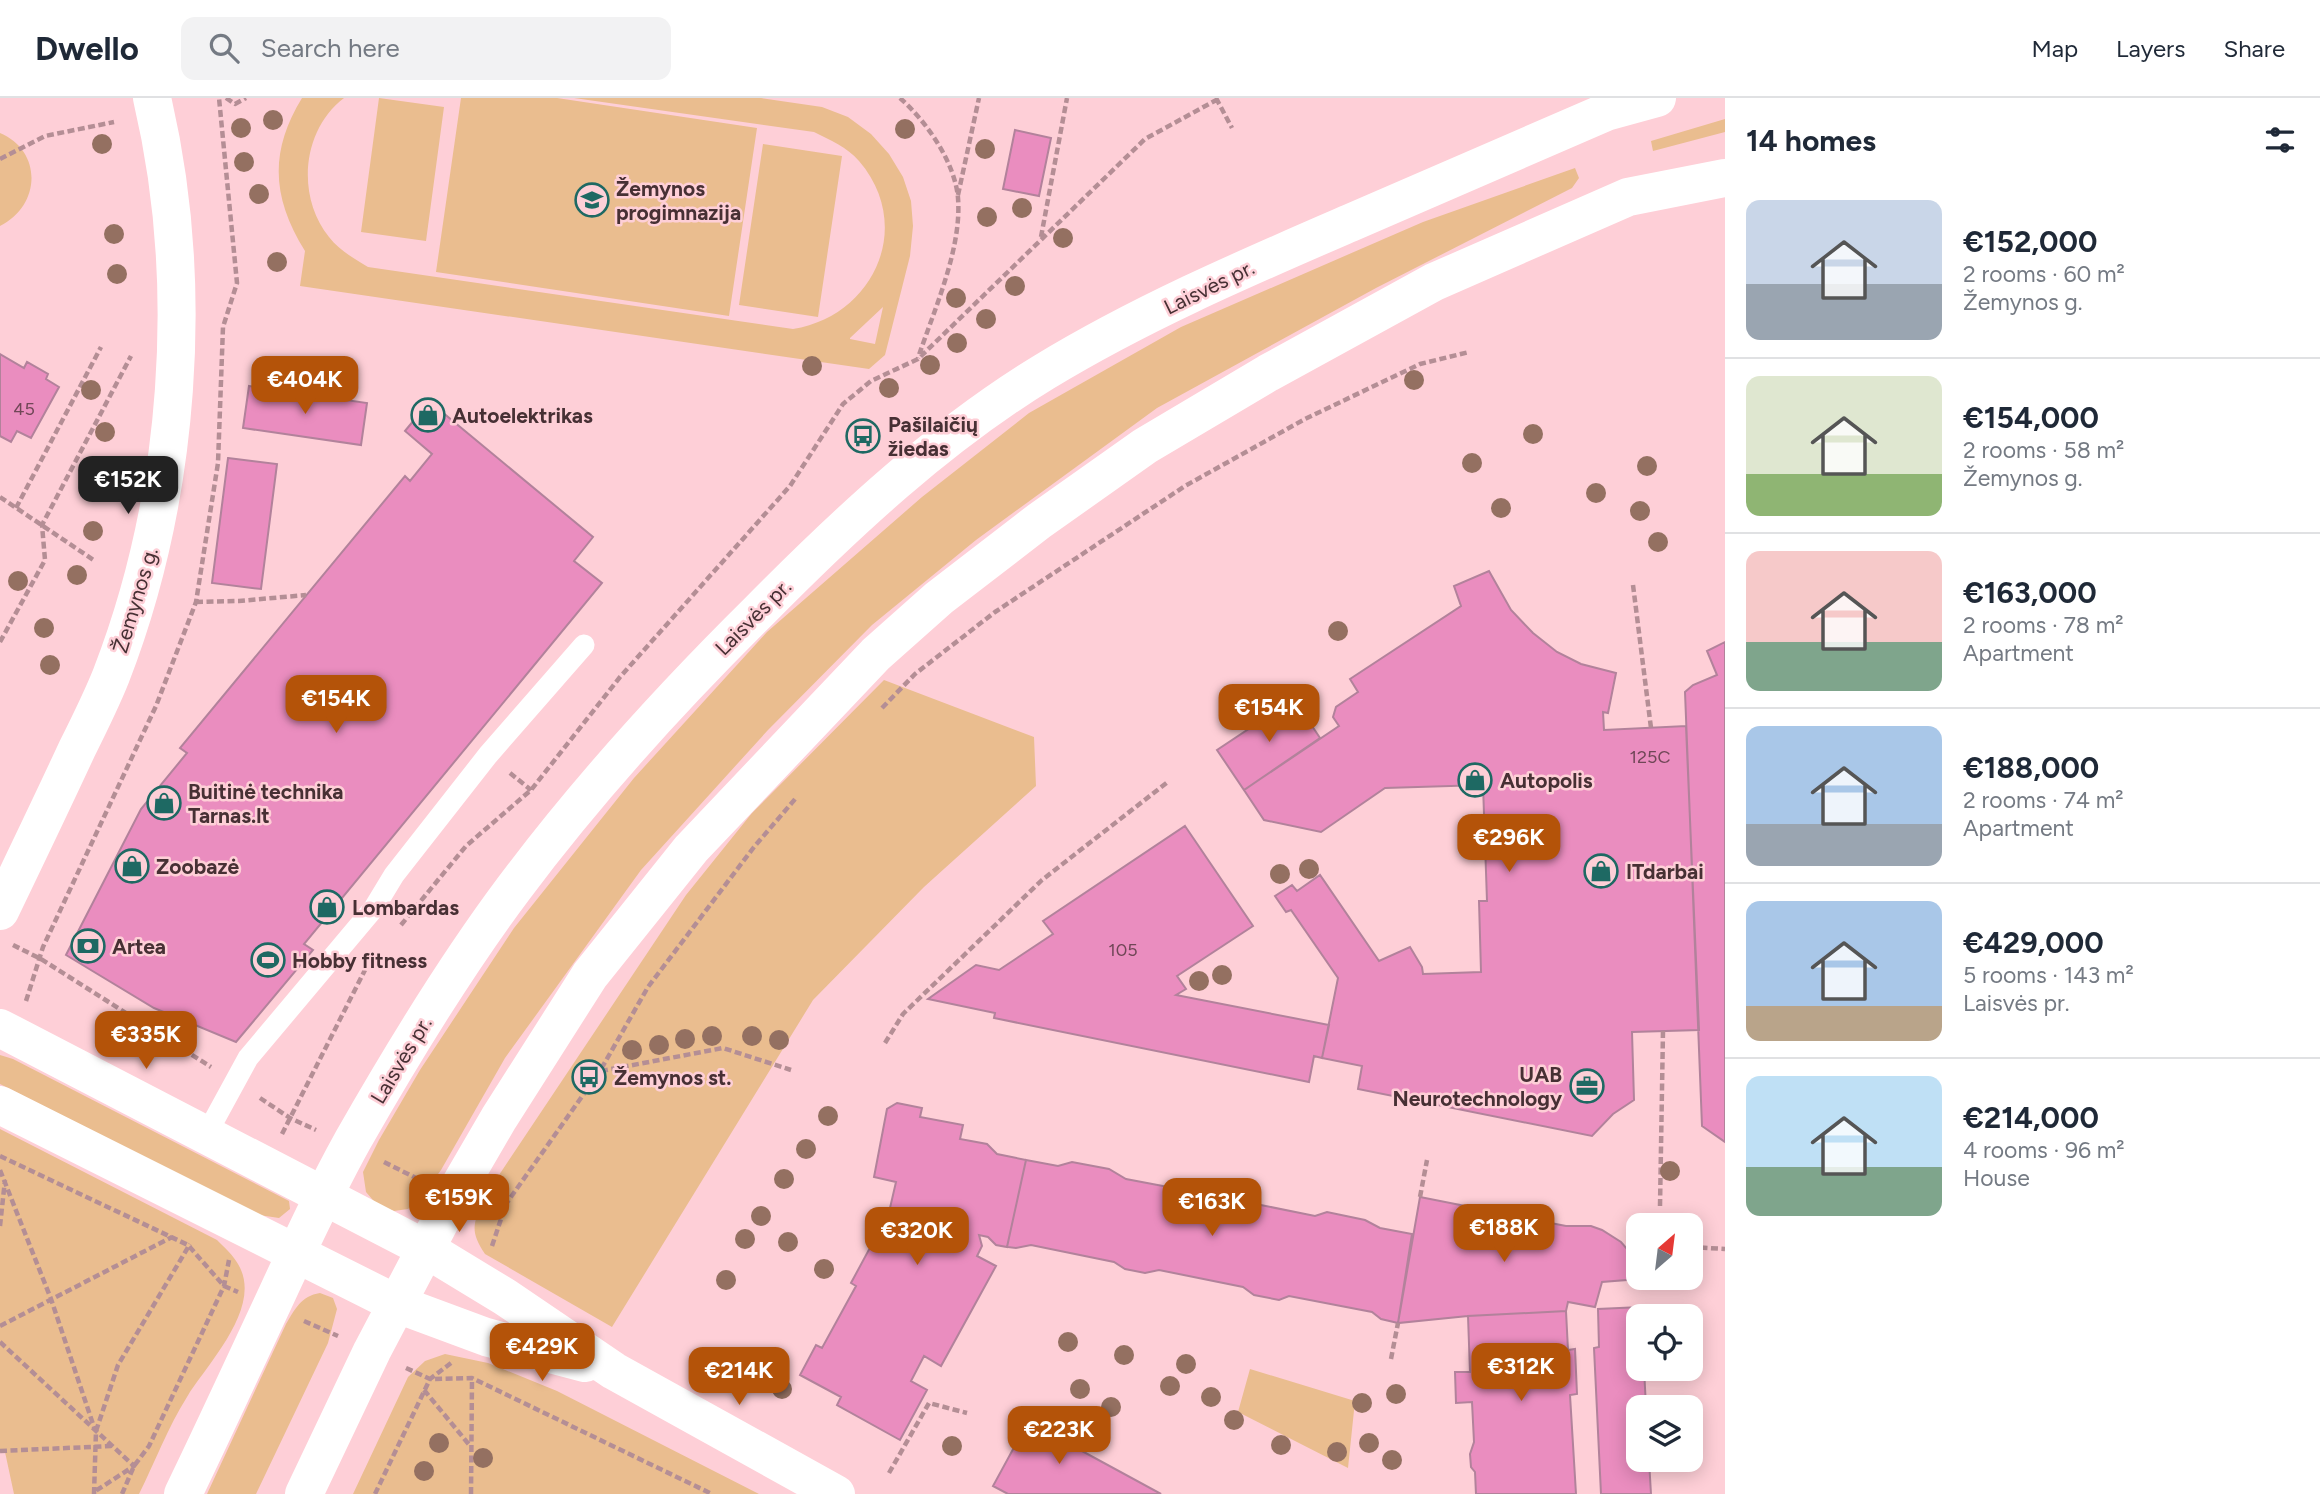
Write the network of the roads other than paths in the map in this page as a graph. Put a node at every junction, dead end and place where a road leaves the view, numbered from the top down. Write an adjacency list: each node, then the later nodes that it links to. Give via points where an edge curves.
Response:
1 (152, 98): 5 (main road, Žemynos g., via 170,203 176,295 172,402 159,514 140,591 110,678)
2 (1657, 98): 9 (main road, Laisvės pr., via 1606,112 1217,280 1043,373 964,428 893,486 736,633 588,795 459,966)
3 (1725, 178): 10 (main road, via 1628,197 1434,282 1145,446 939,598 876,654 691,849 590,975 499,1118)
4 (584, 645): 8 (lane, via 488,755 394,874 374,908 248,1058)
5 (5, 927)
6 (0, 1028): 8 (main road)
7 (0, 1105): 11 (main road)
8 (206, 1135): 9 (main road)
9 (324, 1196): 10 (main road); 11 (main road, Laisvės pr.)
10 (426, 1249): 12 (main road); 13 (main road)
11 (295, 1255): 12 (main road); 14 (main road, Laisvės pr.)
12 (397, 1304): 13 (main road, via 486,1337); 15 (main road)
13 (614, 1371): 16 (main road)
14 (183, 1494)
15 (304, 1494)
16 (836, 1494)

